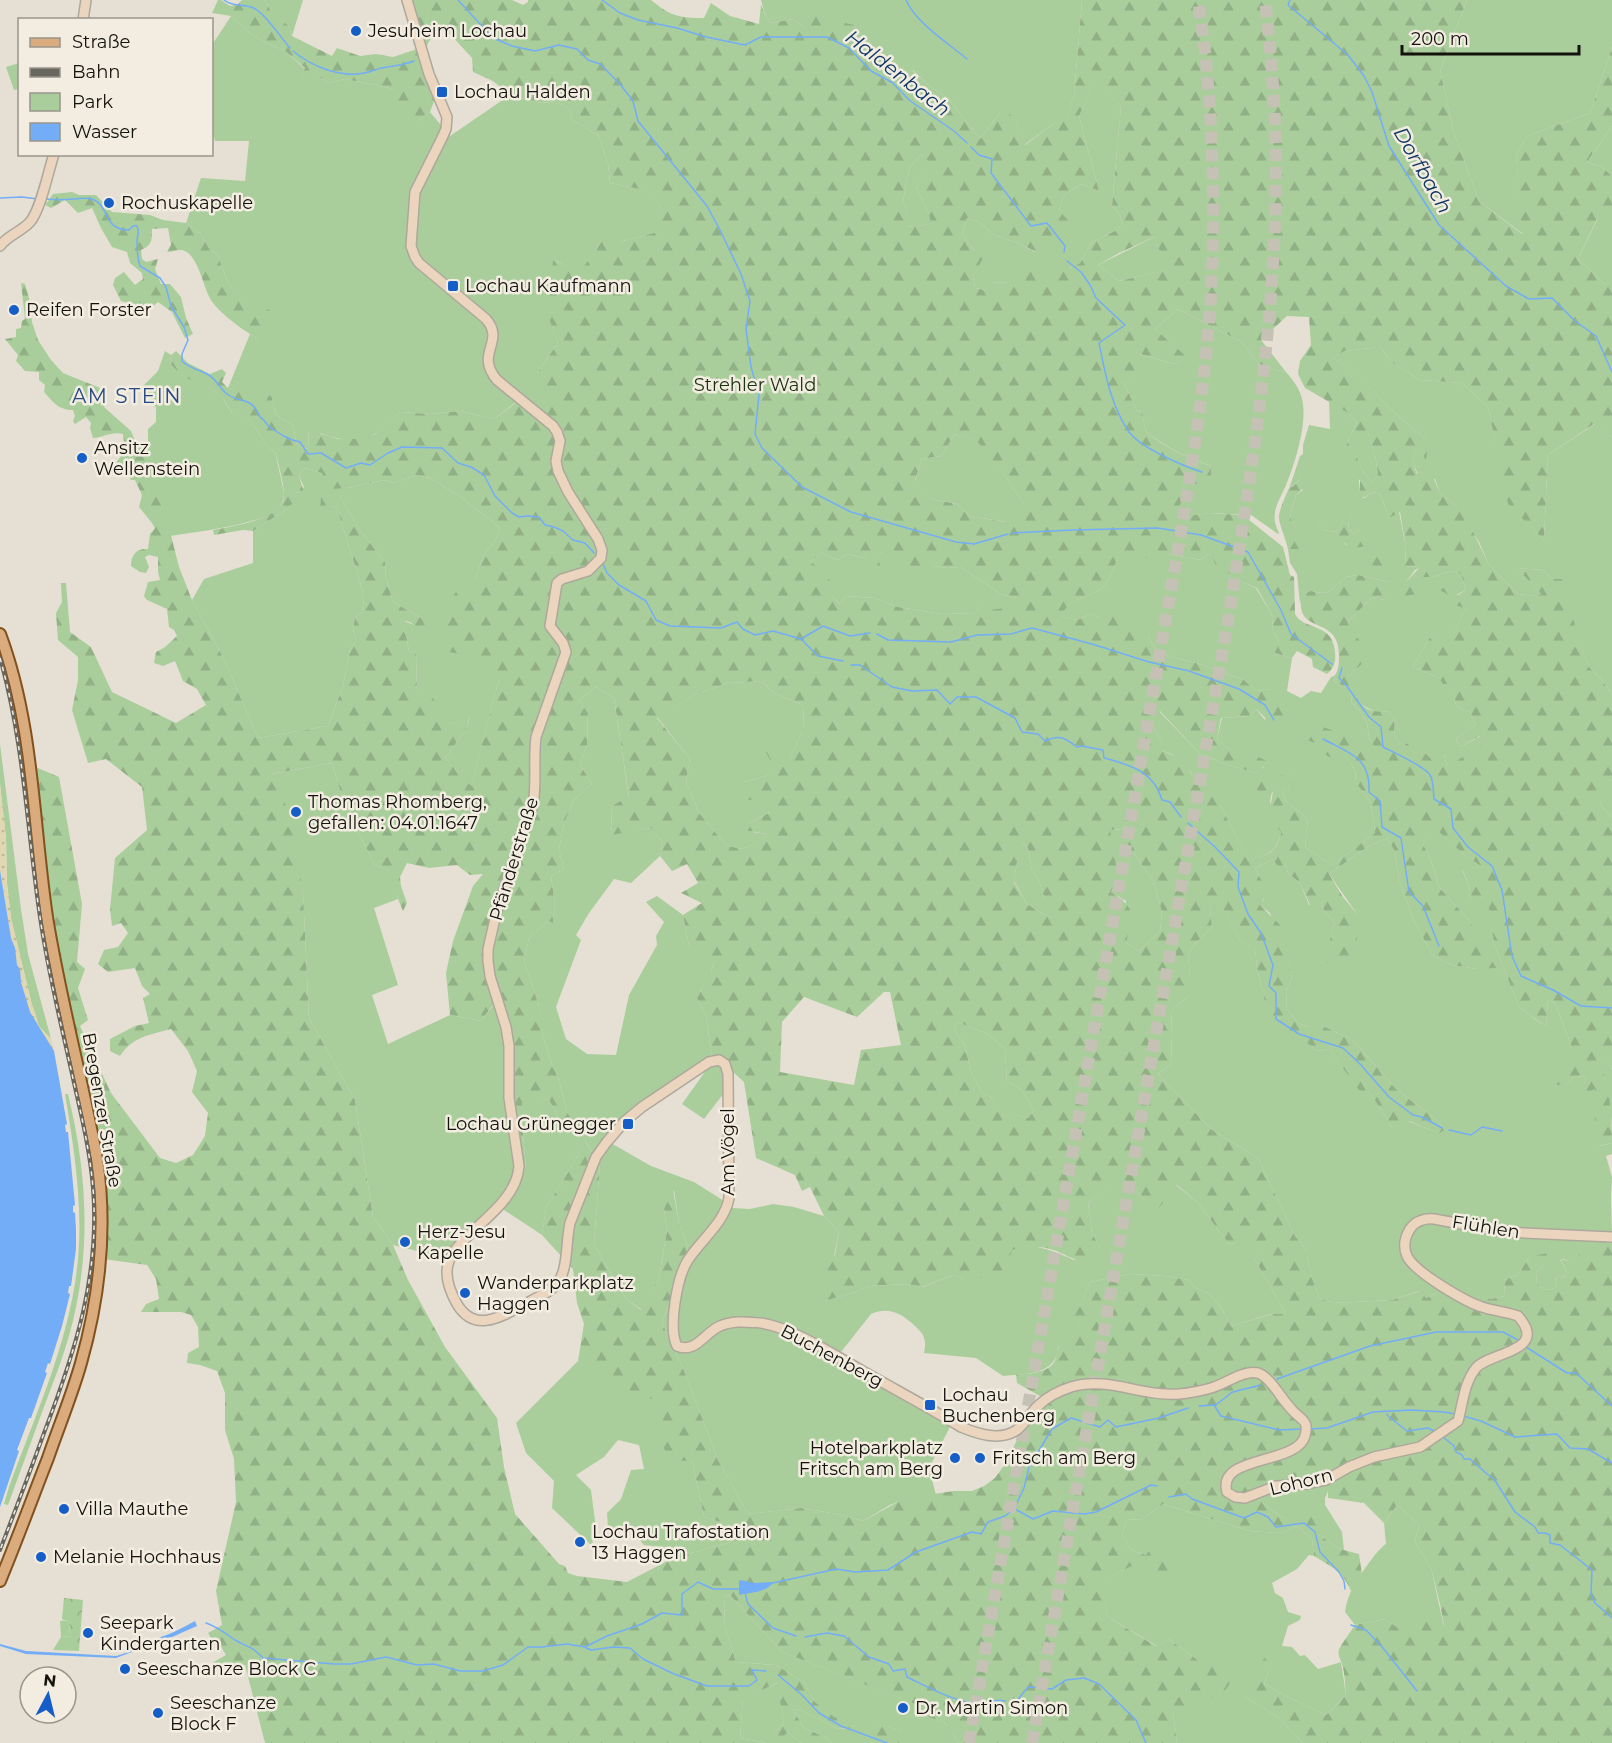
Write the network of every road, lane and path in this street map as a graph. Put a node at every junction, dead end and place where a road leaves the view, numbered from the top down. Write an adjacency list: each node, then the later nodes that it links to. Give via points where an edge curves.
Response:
1 (86, 0): 3 (street)
2 (407, 0): 7 (street, Pfänderstraße, via 429,74 447,117 446,129 415,192 413,252 419,263 491,325 494,335 489,371 557,432 558,471 602,550 601,558 588,571 557,583 550,626 566,652 536,737 533,805 490,938 488,961 509,1046 509,1098 518,1174 504,1200 447,1263 449,1285 463,1312 477,1320 493,1319 557,1284 570,1223 600,1150 642,1107)
3 (83, 18)
4 (53, 156): 5 (street, via 35,213 27,225)
5 (0, 246)
6 (0, 634): 12 (main road, Bregenzer Straße, via 22,710 47,917 97,1159 102,1226 97,1287 81,1364)
7 (716, 1060): 9 (street, Am Vögel, via 725,1064 728,1074 730,1193 726,1209)
8 (1612, 1238): 10 (street, Flühlen, via 1505,1232 1430,1218 1412,1227)
9 (702, 1242): 11 (street, Buchenberg, via 686,1263 677,1297 673,1327 679,1347 692,1347 715,1328 731,1322 775,1326 961,1427 986,1435 1014,1431)
10 (1405, 1248): 11 (street, Lohorn, via 1410,1261 1426,1275 1482,1307 1518,1317 1526,1329 1521,1347 1485,1360 1475,1369 1466,1385 1456,1423 1420,1447 1374,1457 1326,1480 1276,1486 1245,1498 1235,1497 1227,1492 1227,1480 1236,1470 1291,1451 1303,1442 1306,1428 1268,1379 1257,1373 1241,1375 1212,1388 1177,1394 1090,1383)
11 (1046, 1399)
12 (0, 1581)

